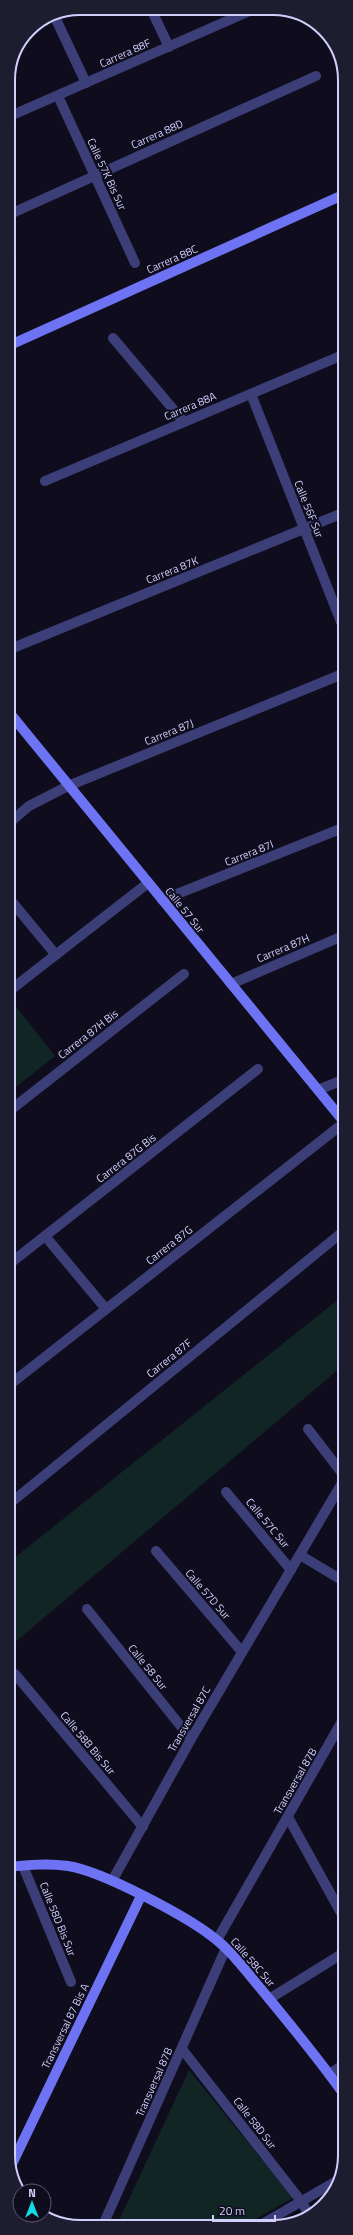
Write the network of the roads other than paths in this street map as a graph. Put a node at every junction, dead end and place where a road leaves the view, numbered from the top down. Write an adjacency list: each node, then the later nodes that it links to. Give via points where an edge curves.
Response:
1 (154, 15): 4 (street)
2 (241, 15): 4 (street, Carrera 88F)
3 (56, 20): 6 (street)
4 (168, 47): 6 (street, Carrera 88F)
5 (316, 76): 9 (street, Carrera 88D)
6 (86, 83): 7 (street, Carrera 88F)
7 (58, 96): 8 (street, Carrera 88F); 9 (street, Calle 57K Bis Sur)
8 (15, 114)
9 (95, 176): 11 (street, Carrera 88D); 12 (street, Calle 57K Bis Sur)
10 (338, 197): 14 (street, Carrera 88C)
11 (15, 211)
12 (135, 263)
13 (113, 338): 17 (street)
14 (15, 343)
15 (338, 357): 16 (street, Carrera 88A)
16 (251, 394): 17 (street, Carrera 88A); 20 (street, Calle 56F Sur)
17 (184, 422): 18 (street, Carrera 88A)
18 (45, 481)
19 (338, 515): 20 (street, Carrera 87K)
20 (304, 529): 21 (street, Calle 56F Sur); 22 (street, Carrera 87K)
21 (338, 614)
22 (15, 647)
23 (338, 676): 25 (street, Carrera 87J)
24 (15, 720): 25 (street, Calle 57 Sur)
25 (68, 786): 26 (street, Carrera 87J, via 29,806); 28 (street, Calle 57 Sur)
26 (15, 818)
27 (338, 830): 29 (street, Carrera 87I)
28 (148, 883): 29 (street, Calle 57 Sur); 32 (street)
29 (162, 900): 34 (street, Calle 57 Sur)
30 (15, 905): 32 (street)
31 (338, 938): 34 (street, Carrera 87H)
32 (56, 955): 35 (street)
33 (184, 974): 39 (street, Carrera 87H Bis)
34 (231, 984): 38 (street, Calle 57 Sur)
35 (15, 987)
36 (258, 1069): 42 (street, Carrera 87G Bis)
37 (338, 1082): 38 (street)
38 (318, 1090): 40 (street, Calle 57 Sur)
39 (15, 1107)
40 (338, 1114)
41 (338, 1128): 45 (street, Carrera 87G)
42 (45, 1236): 44 (street, Carrera 87G Bis); 45 (street)
43 (338, 1236): 51 (street, Carrera 87F)
44 (15, 1260)
45 (106, 1309): 46 (street, Carrera 87G)
46 (15, 1380)
47 (308, 1429): 48 (street)
48 (338, 1469)
49 (338, 1490): 53 (street, Transversal 87C)
50 (226, 1492): 54 (street, Calle 57C Sur)
51 (15, 1499)
52 (156, 1551): 57 (street, Calle 57D Sur)
53 (300, 1555): 54 (street, Transversal 87C); 55 (street, Calle 57C Sur)
54 (291, 1570): 57 (street, Transversal 87C)
55 (338, 1578)
56 (87, 1609): 60 (street, Calle 58 Sur)
57 (242, 1652): 60 (street, Transversal 87C)
58 (15, 1674): 62 (street, Calle 58B Bis Sur)
59 (338, 1728): 61 (street, Transversal 87B)
60 (191, 1739): 62 (street, Transversal 87C)
61 (288, 1816): 67 (street); 68 (street, Transversal 87B)
62 (142, 1827): 65 (street, Transversal 87C)
63 (23, 1866): 64 (street); 65 (street, via 70,1866); 71 (street, Calle 58D Bis Sur)
64 (15, 1867)
65 (112, 1881): 66 (street, Calle 58C Sur)
66 (141, 1896): 68 (street, Calle 58C Sur, via 188,1920); 77 (street, Transversal 87 Bis A)
67 (338, 1907)
68 (217, 1940): 69 (street, Calle 58C Sur)
69 (226, 1948): 72 (street, Calle 58C Sur); 73 (street, Transversal 87B)
70 (338, 1956): 72 (street)
71 (71, 1982)
72 (269, 1999): 75 (street, Calle 58C Sur)
73 (182, 2049): 79 (street, Calle 58D Sur); 81 (street, Transversal 87B)
74 (338, 2068): 75 (street)
75 (329, 2074): 76 (street, Calle 58C Sur)
76 (338, 2086)
77 (15, 2156)
78 (331, 2184): 79 (street)
79 (301, 2201): 80 (street, Calle 58D Sur); 82 (street)
80 (307, 2211)
81 (105, 2220)
82 (269, 2220)

